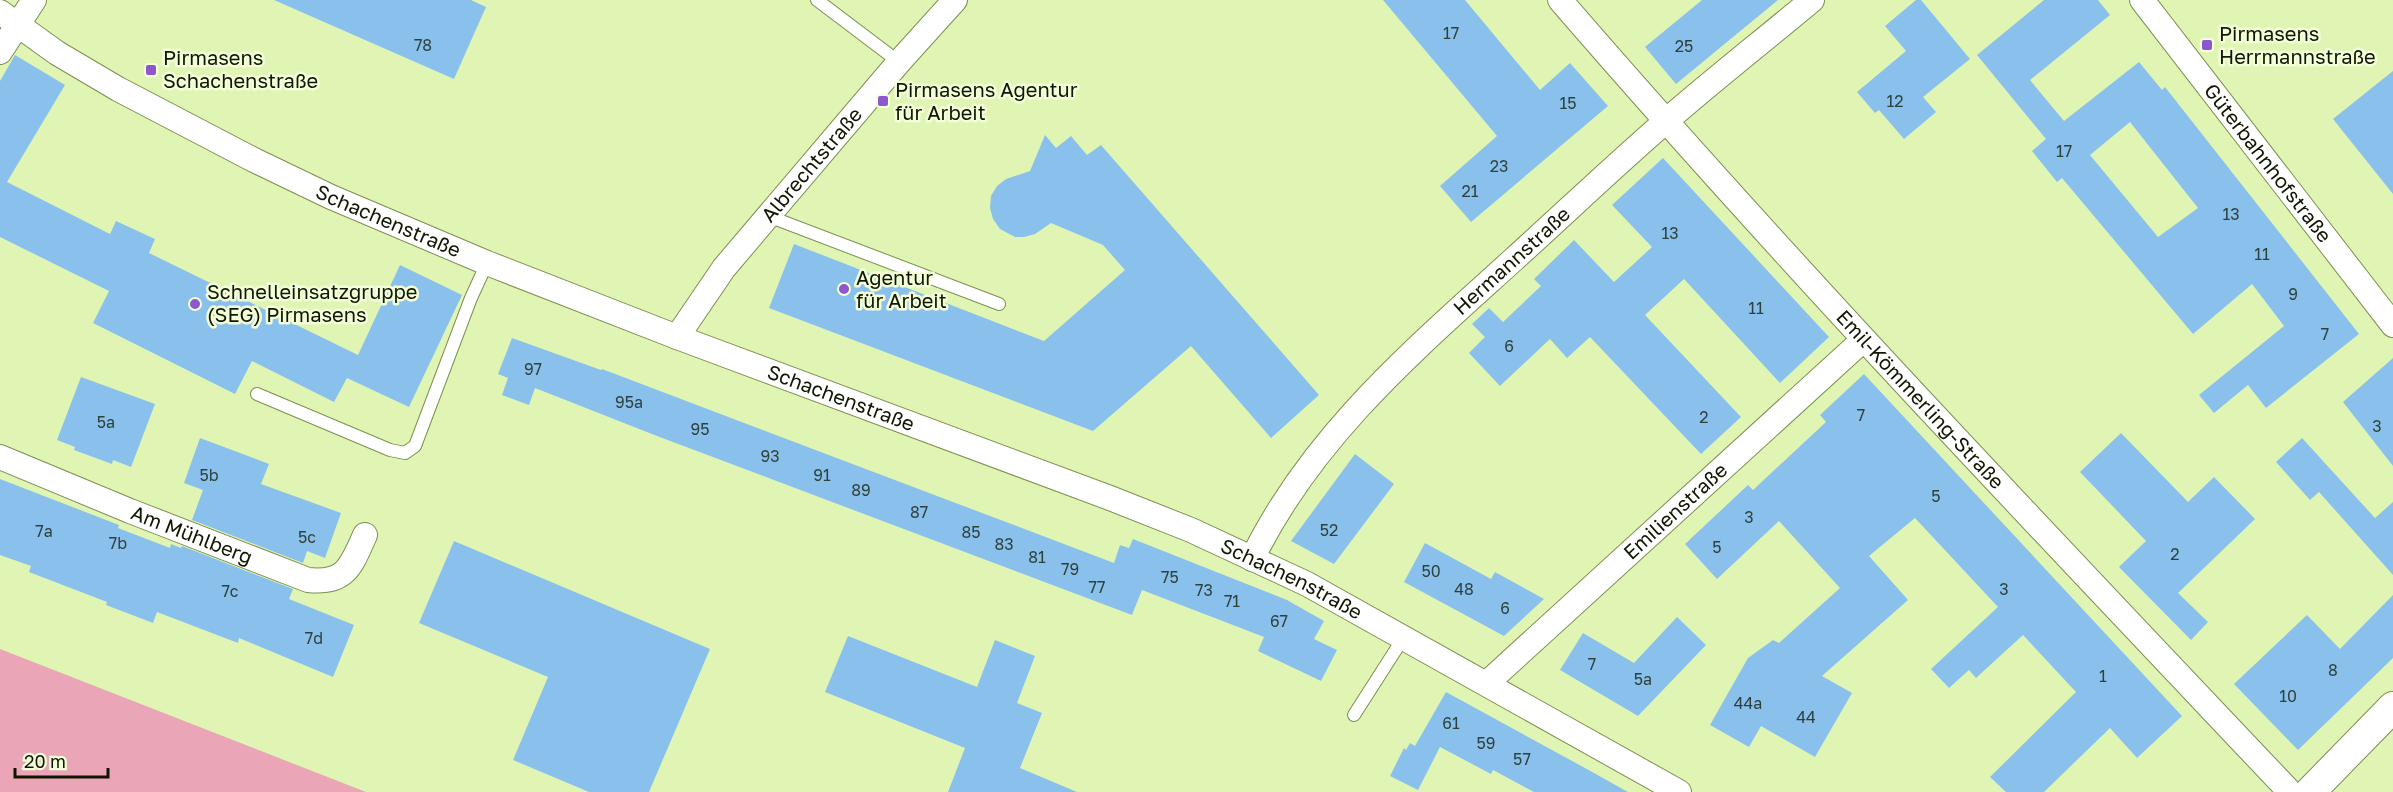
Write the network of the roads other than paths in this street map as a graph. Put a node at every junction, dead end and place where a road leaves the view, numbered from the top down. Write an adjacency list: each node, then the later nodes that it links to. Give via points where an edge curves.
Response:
1 (34, 0): 7 (street)
2 (816, 0): 9 (lane)
3 (955, 0): 9 (street, Albrechtstraße)
4 (1560, 0): 10 (street, Emil-Kömmerling-Straße)
5 (1812, 0): 10 (street, Hermannstraße)
6 (2142, 0): 14 (street, Güterbahnhofstraße)
7 (8, 18): 8 (street); 12 (street, Schachenstraße, via 57,54 254,160 331,197)
8 (0, 52)
9 (899, 62): 11 (street, Albrechtstraße)
10 (1665, 122): 16 (street, Emil-Kömmerling-Straße); 20 (street, Hermannstraße, via 1427,338 1337,429 1286,499)
11 (768, 216): 13 (lane); 15 (street, Albrechtstraße, via 724,268)
12 (487, 262): 15 (street, Schachenstraße); 17 (lane, via 415,446 405,453)
13 (999, 304)
14 (2393, 326)
15 (677, 337): 20 (street, Schachenstraße, via 1110,498)
16 (1863, 340): 22 (street, Emilienstraße); 26 (street, Emil-Kömmerling-Straße)
17 (257, 394)
18 (0, 457): 19 (street, Am Mühlberg, via 308,580 323,582 344,573)
19 (365, 535)
20 (1252, 559): 21 (street, Schachenstraße)
21 (1404, 637): 22 (street, Schachenstraße); 24 (lane)
22 (1487, 683): 25 (street, Schachenstraße)
23 (2393, 707): 27 (street)
24 (1354, 715)
25 (1679, 792)
26 (2290, 792)
27 (2310, 792)

